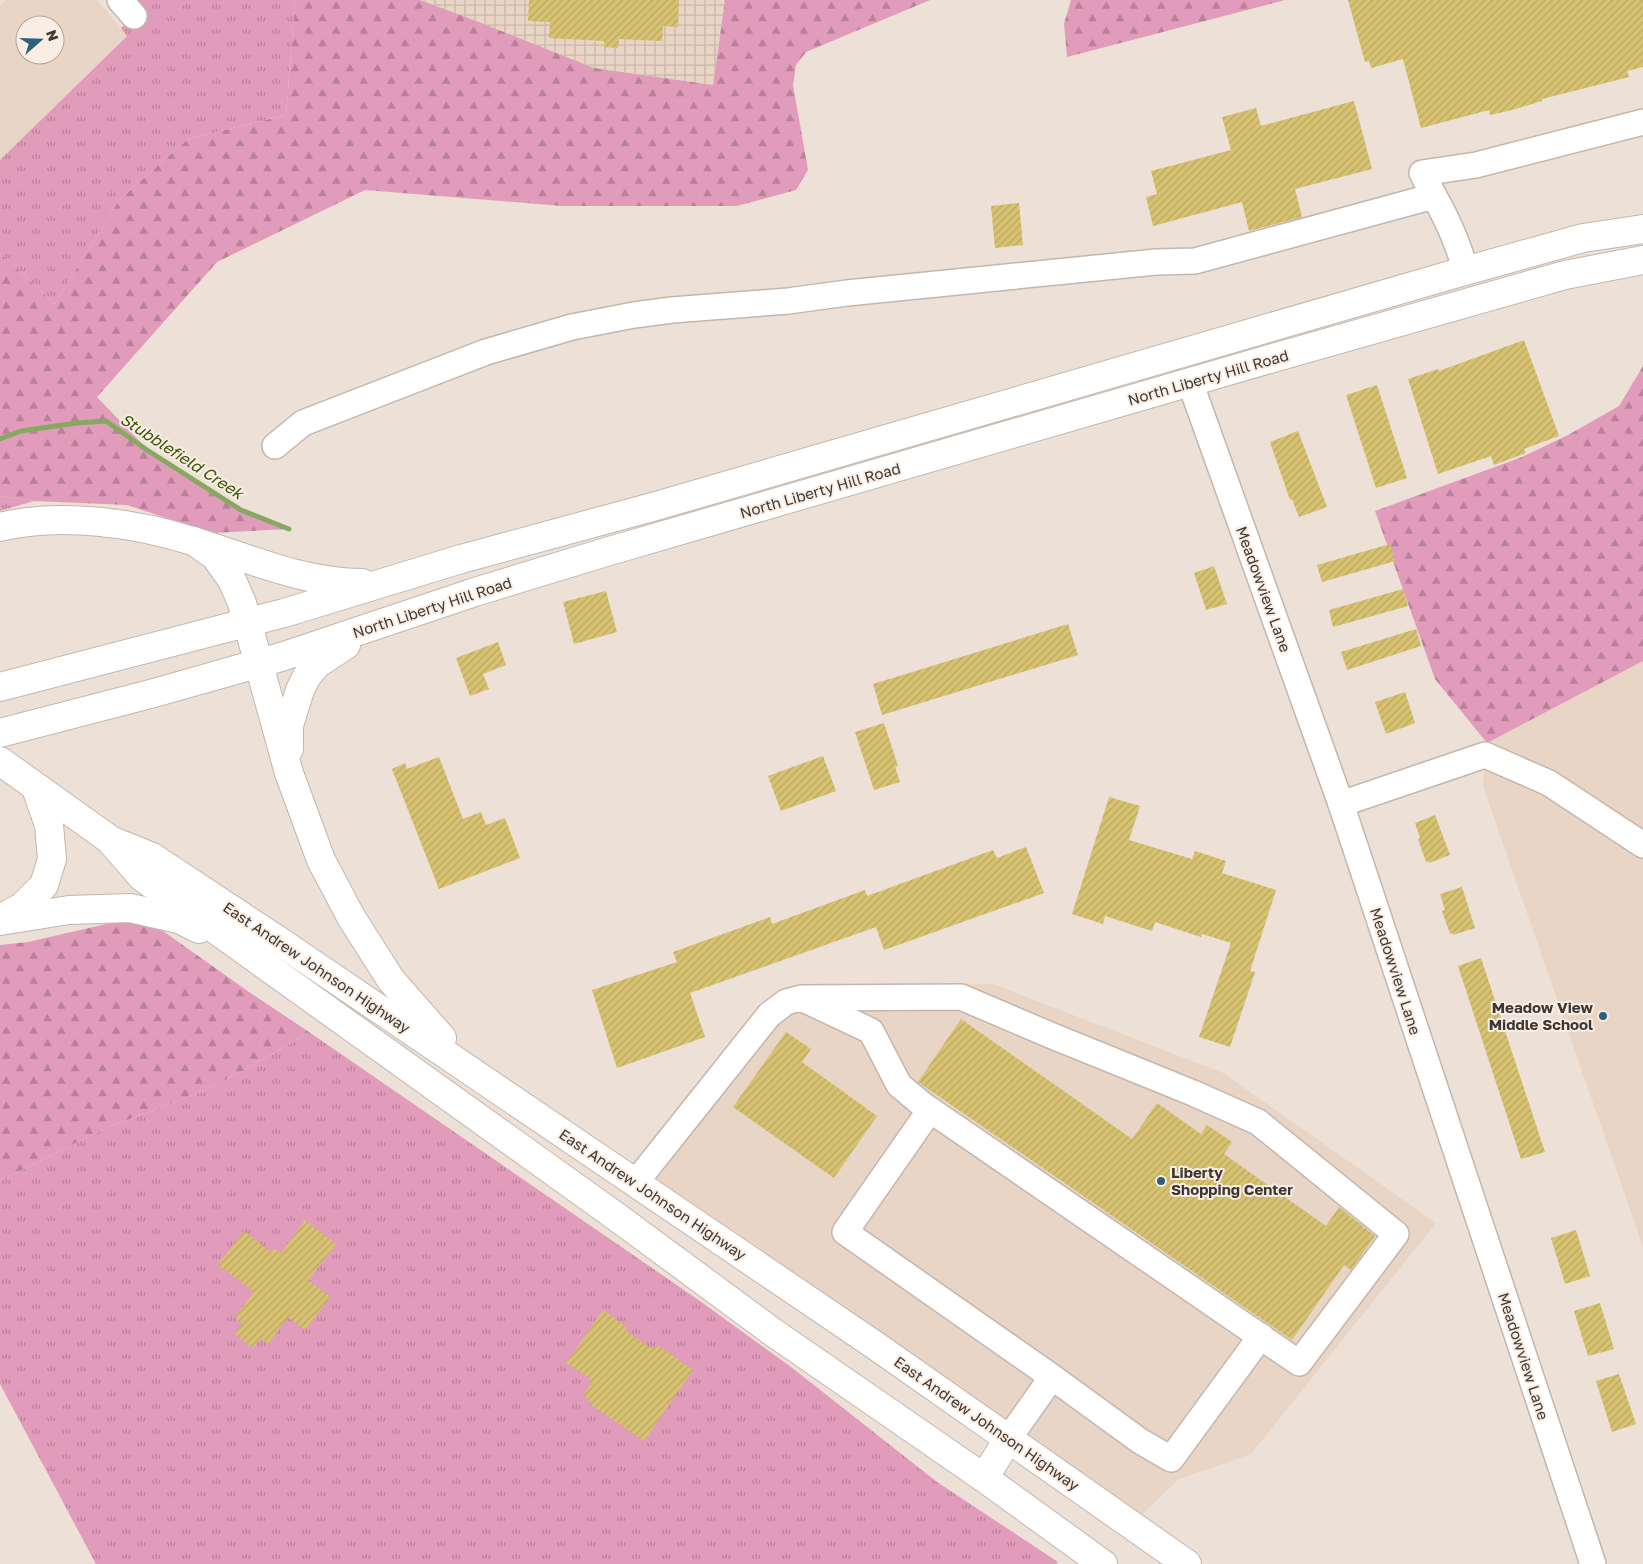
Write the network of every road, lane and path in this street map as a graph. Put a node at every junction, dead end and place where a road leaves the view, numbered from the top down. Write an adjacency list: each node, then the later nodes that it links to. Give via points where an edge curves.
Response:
1 (1643, 122): 2 (street, via 1476,165 1422,173)
2 (1434, 196): 5 (street, via 1459,248); 8 (street, via 1195,261 1156,262 672,310 572,327 486,352 303,424)
3 (1643, 229): 5 (main road, North Liberty Hill Road, via 1583,238)
4 (1643, 260): 7 (main road, North Liberty Hill Road, via 1565,275)
5 (1466, 271): 6 (main road, North Liberty Hill Road)
6 (1180, 352): 7 (main road); 11 (main road, North Liberty Hill Road)
7 (1190, 382): 13 (main road, North Liberty Hill Road, via 615,549); 19 (street, Meadowview Lane)
8 (274, 446)
9 (0, 527): 10 (main road, via 72,520 134,527)
10 (194, 541): 11 (main road, via 304,577); 12 (main road, via 215,556 232,580)
11 (381, 583): 12 (main road, North Liberty Hill Road)
12 (248, 623): 14 (main road); 15 (main road, North Liberty Hill Road)
13 (380, 624): 14 (main road, North Liberty Hill Road); 17 (main road, via 336,650 307,676 289,724)
14 (259, 663): 16 (main road, North Liberty Hill Road); 17 (main road)
15 (0, 687)
16 (0, 733)
17 (289, 774): 25 (main road, via 321,860 391,980 432,1029)
18 (19, 775): 20 (main road, East Andrew Johnson Highway); 22 (main road, via 49,825 52,859 44,886 22,907)
19 (1341, 804): 21 (street, via 1485,755 1549,783); 35 (street, Meadowview Lane)
20 (109, 839): 23 (main road, East Andrew Johnson Highway, via 142,877); 25 (main road, East Andrew Johnson Highway, via 152,857)
21 (1643, 844)
22 (0, 920): 23 (main road, via 70,910 130,908 179,919)
23 (246, 952): 28 (main road, East Andrew Johnson Highway)
24 (801, 998): 26 (street, via 871,1031 899,1085); 27 (street, via 786,1002 769,1015); 29 (street, via 961,997 1258,1122 1396,1234 1299,1363)
25 (484, 1079): 27 (main road, East Andrew Johnson Highway)
26 (930, 1110): 29 (street); 30 (street, via 845,1232)
27 (636, 1182): 28 (main road); 31 (main road, East Andrew Johnson Highway)
28 (614, 1215): 32 (main road, East Andrew Johnson Highway, via 774,1333)
29 (1261, 1336): 30 (street, via 1171,1459 1140,1441)
30 (1052, 1377): 31 (street)
31 (1009, 1438): 32 (main road); 34 (main road, East Andrew Johnson Highway)
32 (984, 1478): 33 (main road, East Andrew Johnson Highway)
33 (1103, 1564)
34 (1188, 1564)
35 (1593, 1564)

